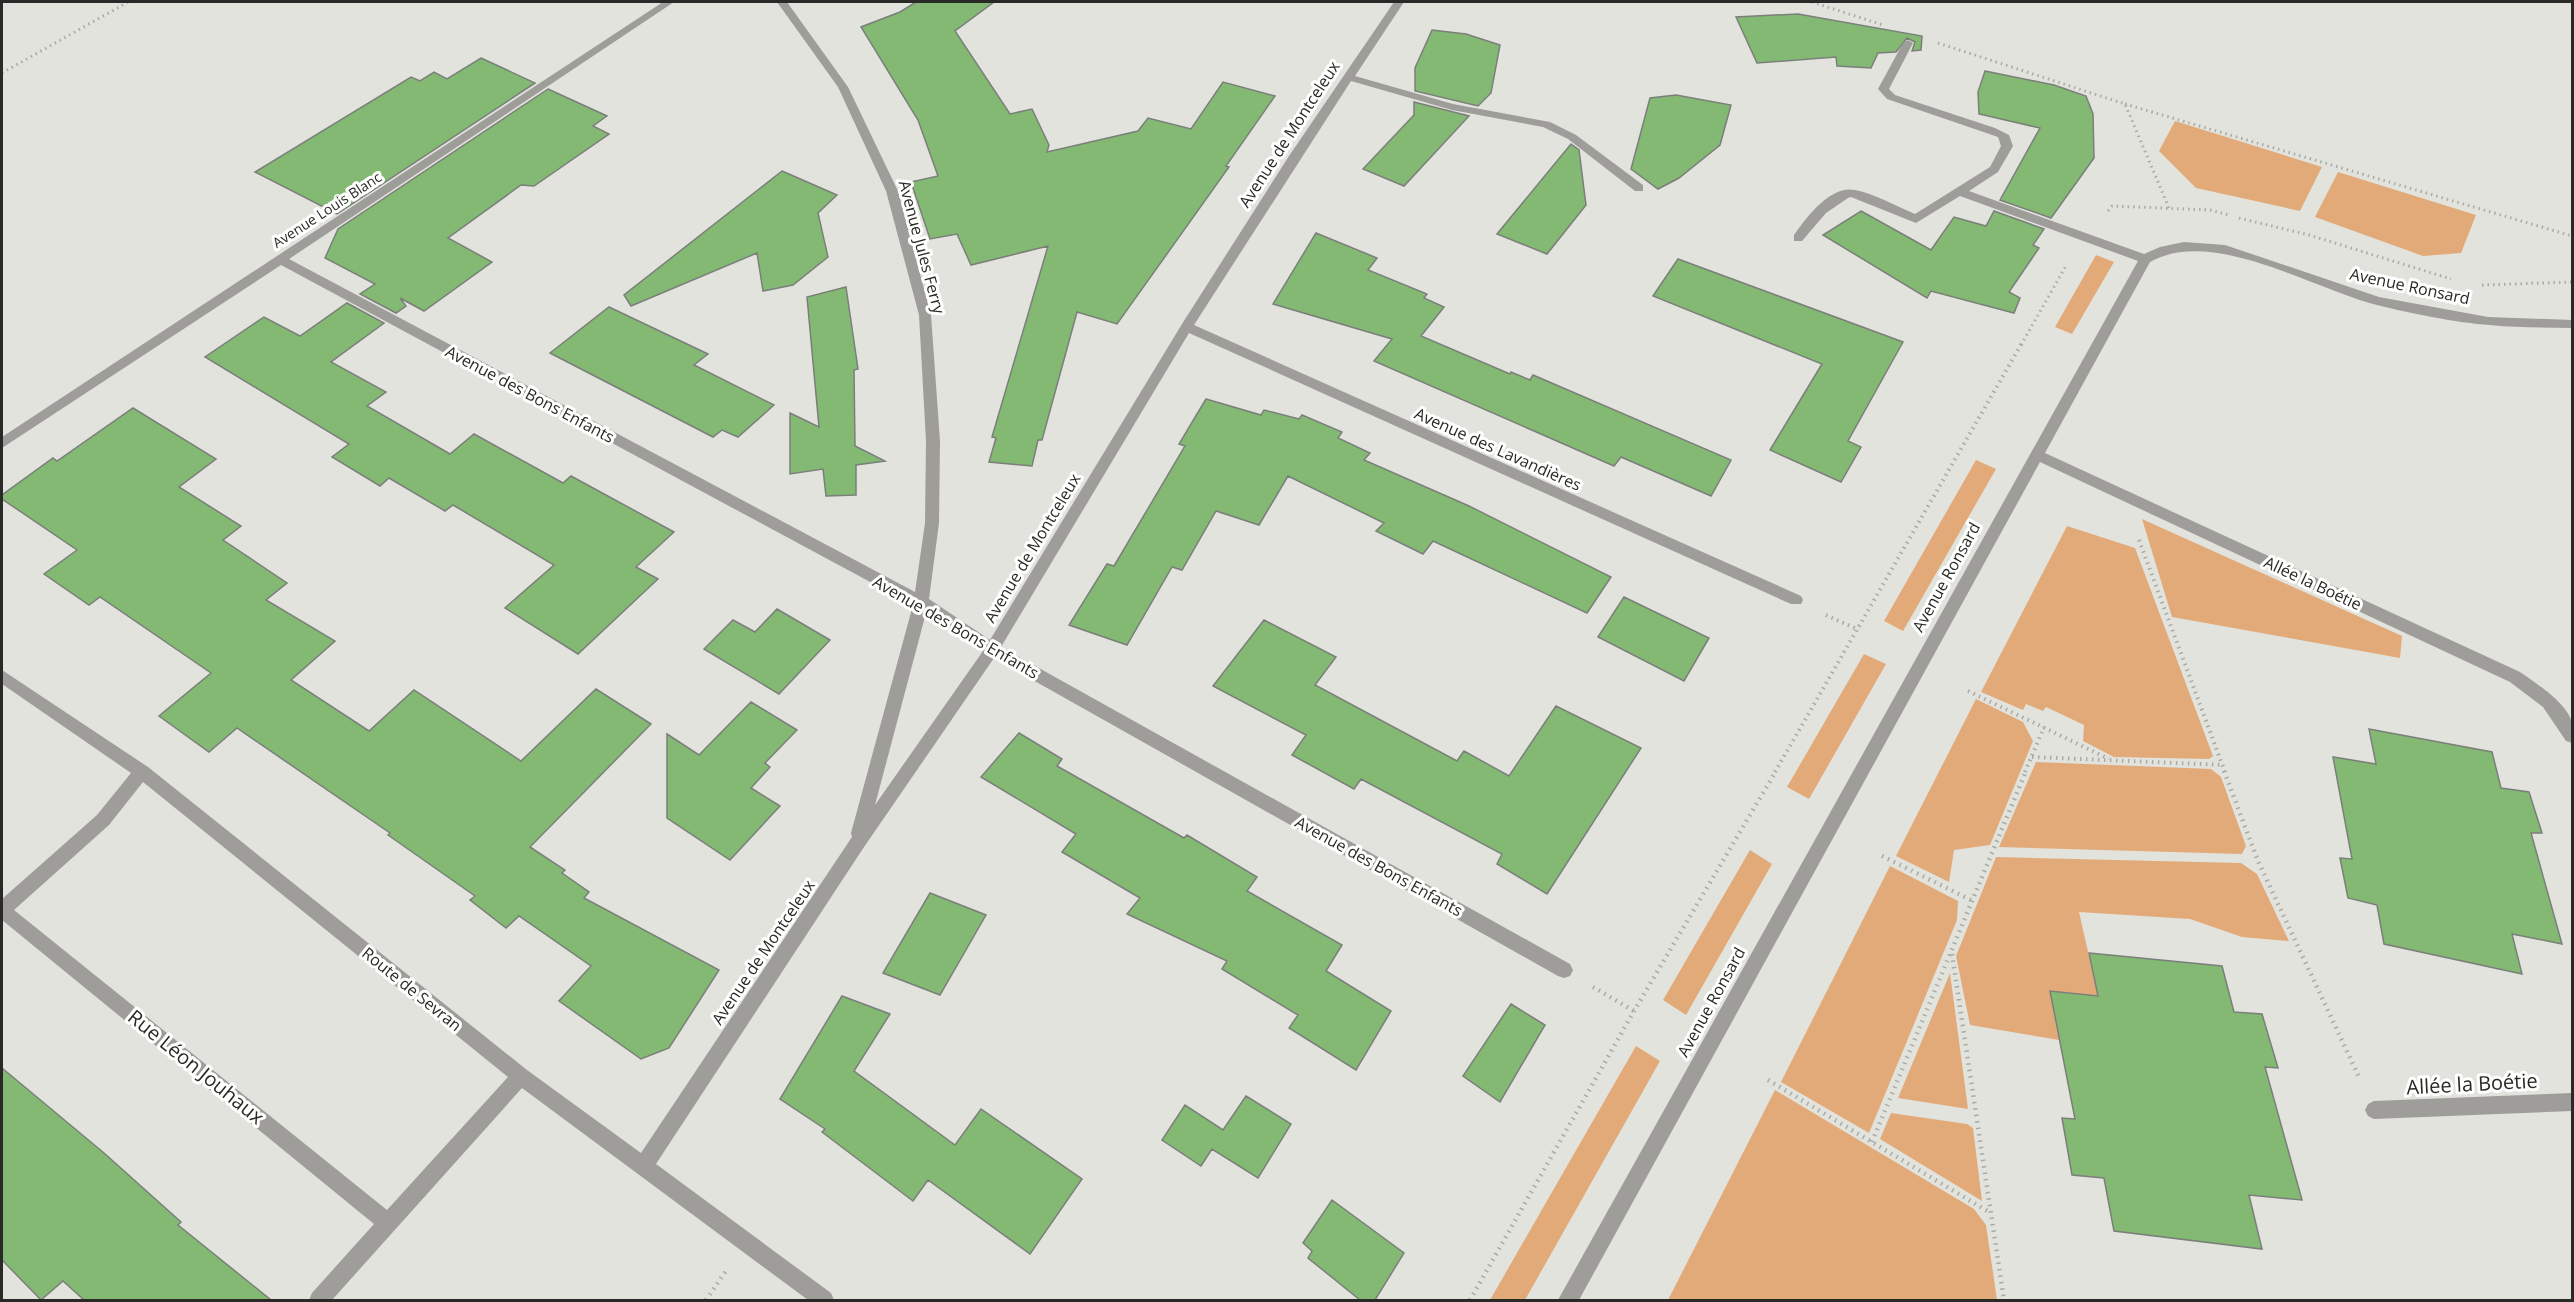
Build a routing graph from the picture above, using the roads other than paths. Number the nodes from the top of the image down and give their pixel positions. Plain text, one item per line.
1 (669, 2) edge
2 (782, 2) edge
3 (1399, 2) edge
4 (1908, 43) dead end
5 (1348, 77) junction
6 (1639, 188) dead end
7 (1961, 192) junction
8 (1798, 237) dead end
9 (280, 259) junction
10 (2145, 259) junction
11 (2572, 324) edge
12 (1186, 327) junction
13 (2, 442) edge
14 (2035, 454) junction
15 (1796, 600) dead end
16 (921, 602) junction
17 (992, 649) junction
18 (2, 676) edge
19 (2572, 736) edge
20 (142, 772) junction
21 (856, 845) junction
22 (2, 910) edge
23 (1564, 970) road end
24 (521, 1077) junction
25 (2572, 1102) edge
26 (2374, 1110) road end
27 (644, 1165) junction
28 (389, 1224) junction
29 (319, 1300) edge
30 (824, 1300) edge
31 (1568, 1300) edge

1 - 9 street, Avenue Louis Blanc
2 - 16 street, Avenue Jules Ferry
3 - 5 street, Avenue de Montceleux
4 - 7 street
5 - 6 street
5 - 12 street, Avenue de Montceleux
7 - 8 street
7 - 10 street
9 - 13 street, Avenue Louis Blanc
9 - 16 street, Avenue des Bons Enfants
10 - 11 street, Avenue Ronsard
10 - 14 street, Avenue Ronsard
12 - 15 street, Avenue des Lavandières
12 - 17 street, Avenue de Montceleux
14 - 19 street, Allée la Boétie
14 - 31 street, Avenue Ronsard
16 - 17 street, Avenue des Bons Enfants
16 - 21 street, Avenue Jules Ferry
17 - 21 street, Avenue de Montceleux
17 - 23 street, Avenue des Bons Enfants
18 - 20 street, Route de Sevran
20 - 22 street, Rue Léon Jouhaux
20 - 24 street, Route de Sevran
21 - 27 street, Avenue de Montceleux
22 - 28 street, Rue Léon Jouhaux
24 - 27 street, Route de Sevran
24 - 28 street
25 - 26 street, Allée la Boétie
27 - 30 street, Route de Sevran
28 - 29 street

